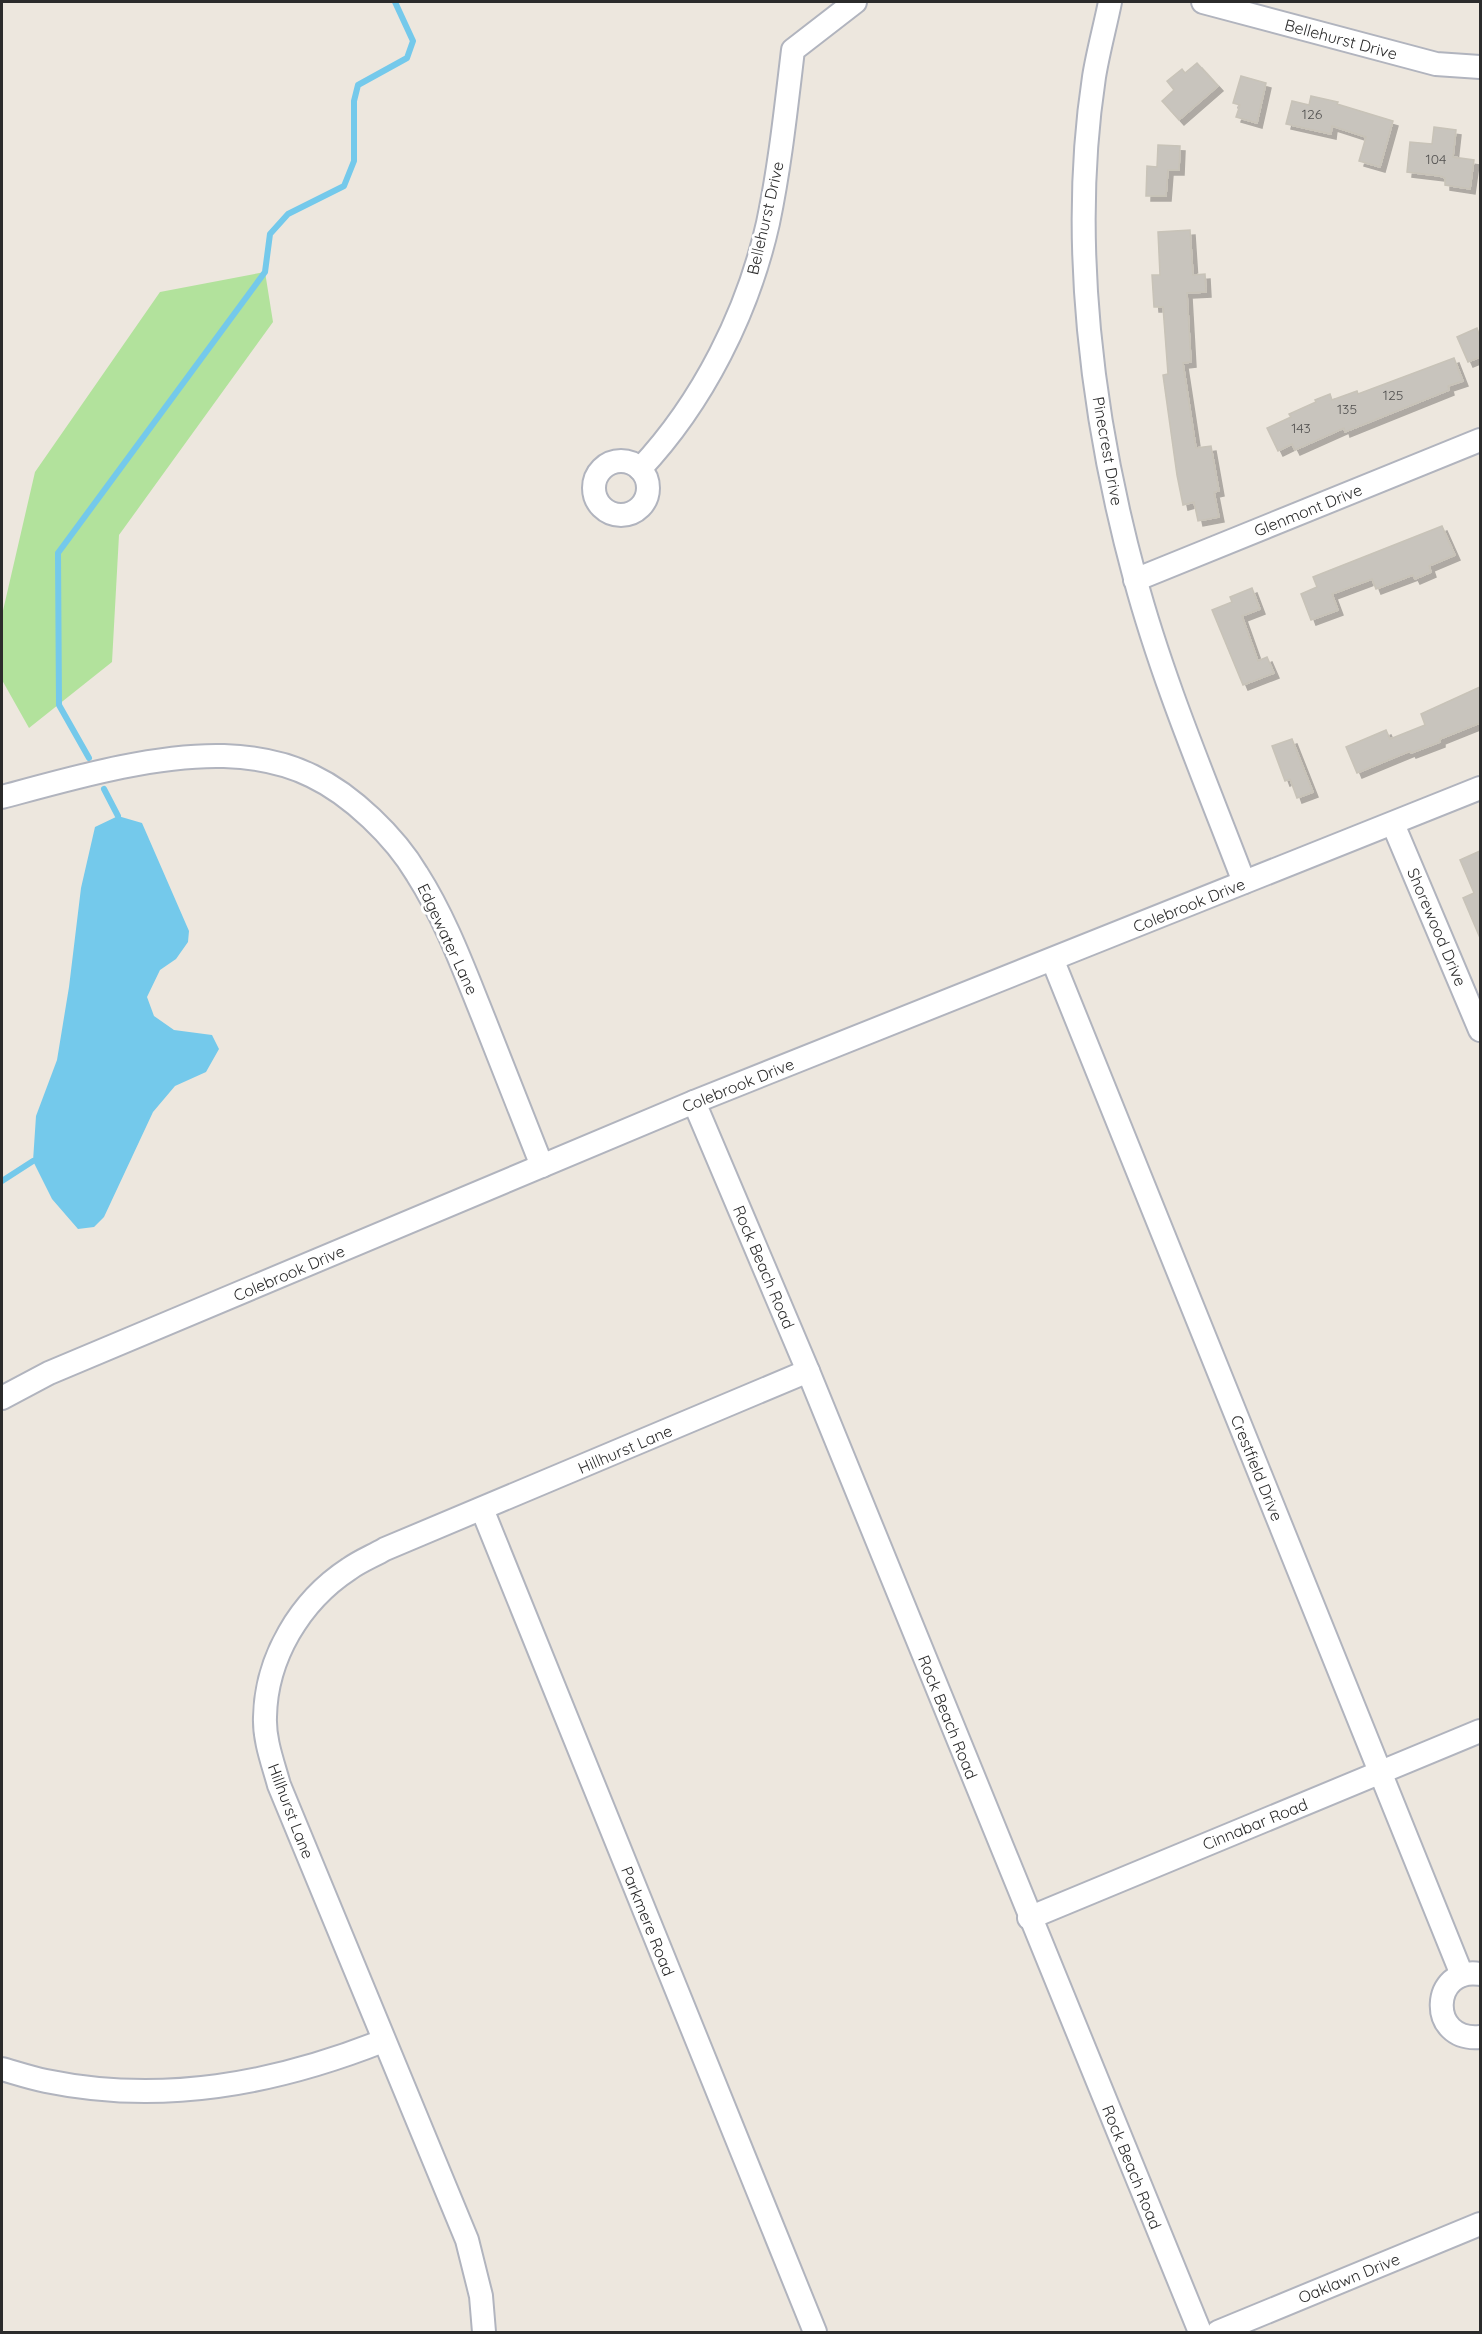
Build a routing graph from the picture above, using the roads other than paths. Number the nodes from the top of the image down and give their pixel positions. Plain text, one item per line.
1 (855, 2) edge
2 (1110, 2) edge
3 (1203, 2) edge
4 (1480, 67) edge
5 (1480, 440) edge
6 (640, 469) dead end
7 (1135, 580) junction
8 (1480, 788) edge
9 (2, 797) edge
10 (1393, 824) junction
11 (1244, 882) junction
12 (1053, 961) junction
13 (1480, 1030) edge
14 (694, 1102) junction
15 (542, 1166) junction
16 (808, 1371) junction
17 (2, 1398) edge
18 (482, 1509) junction
19 (1480, 1731) edge
20 (1379, 1773) junction
21 (1029, 1918) junction
22 (1471, 1975) edge
23 (1480, 2037) edge
24 (383, 2041) junction
25 (2, 2069) edge
26 (1480, 2224) edge
27 (484, 2332) edge
28 (815, 2332) edge
29 (1200, 2332) edge
30 (1218, 2332) edge

1 - 6 street, Bellehurst Drive
2 - 7 street, Pinecrest Drive
3 - 4 street, Bellehurst Drive
5 - 7 street, Glenmont Drive
7 - 11 street, Pinecrest Drive
8 - 10 street, Colebrook Drive
9 - 15 street, Edgewater Lane
10 - 11 street, Colebrook Drive
10 - 13 street, Shorewood Drive
11 - 12 street, Colebrook Drive
12 - 14 street, Colebrook Drive
12 - 20 street, Crestfield Drive
14 - 15 street, Colebrook Drive
14 - 16 street, Rock Beach Road
15 - 17 street, Colebrook Drive
16 - 18 street, Hillhurst Lane
16 - 21 street, Rock Beach Road
18 - 24 street, Hillhurst Lane
18 - 28 street, Parkmere Road
19 - 20 street, Cinnabar Road
20 - 21 street, Cinnabar Road
20 - 22 street, Crestfield Drive
21 - 29 street, Rock Beach Road
22 - 23 street, Crestfield Drive
24 - 25 street
24 - 27 street, Hillhurst Lane
26 - 30 street, Oaklawn Drive

